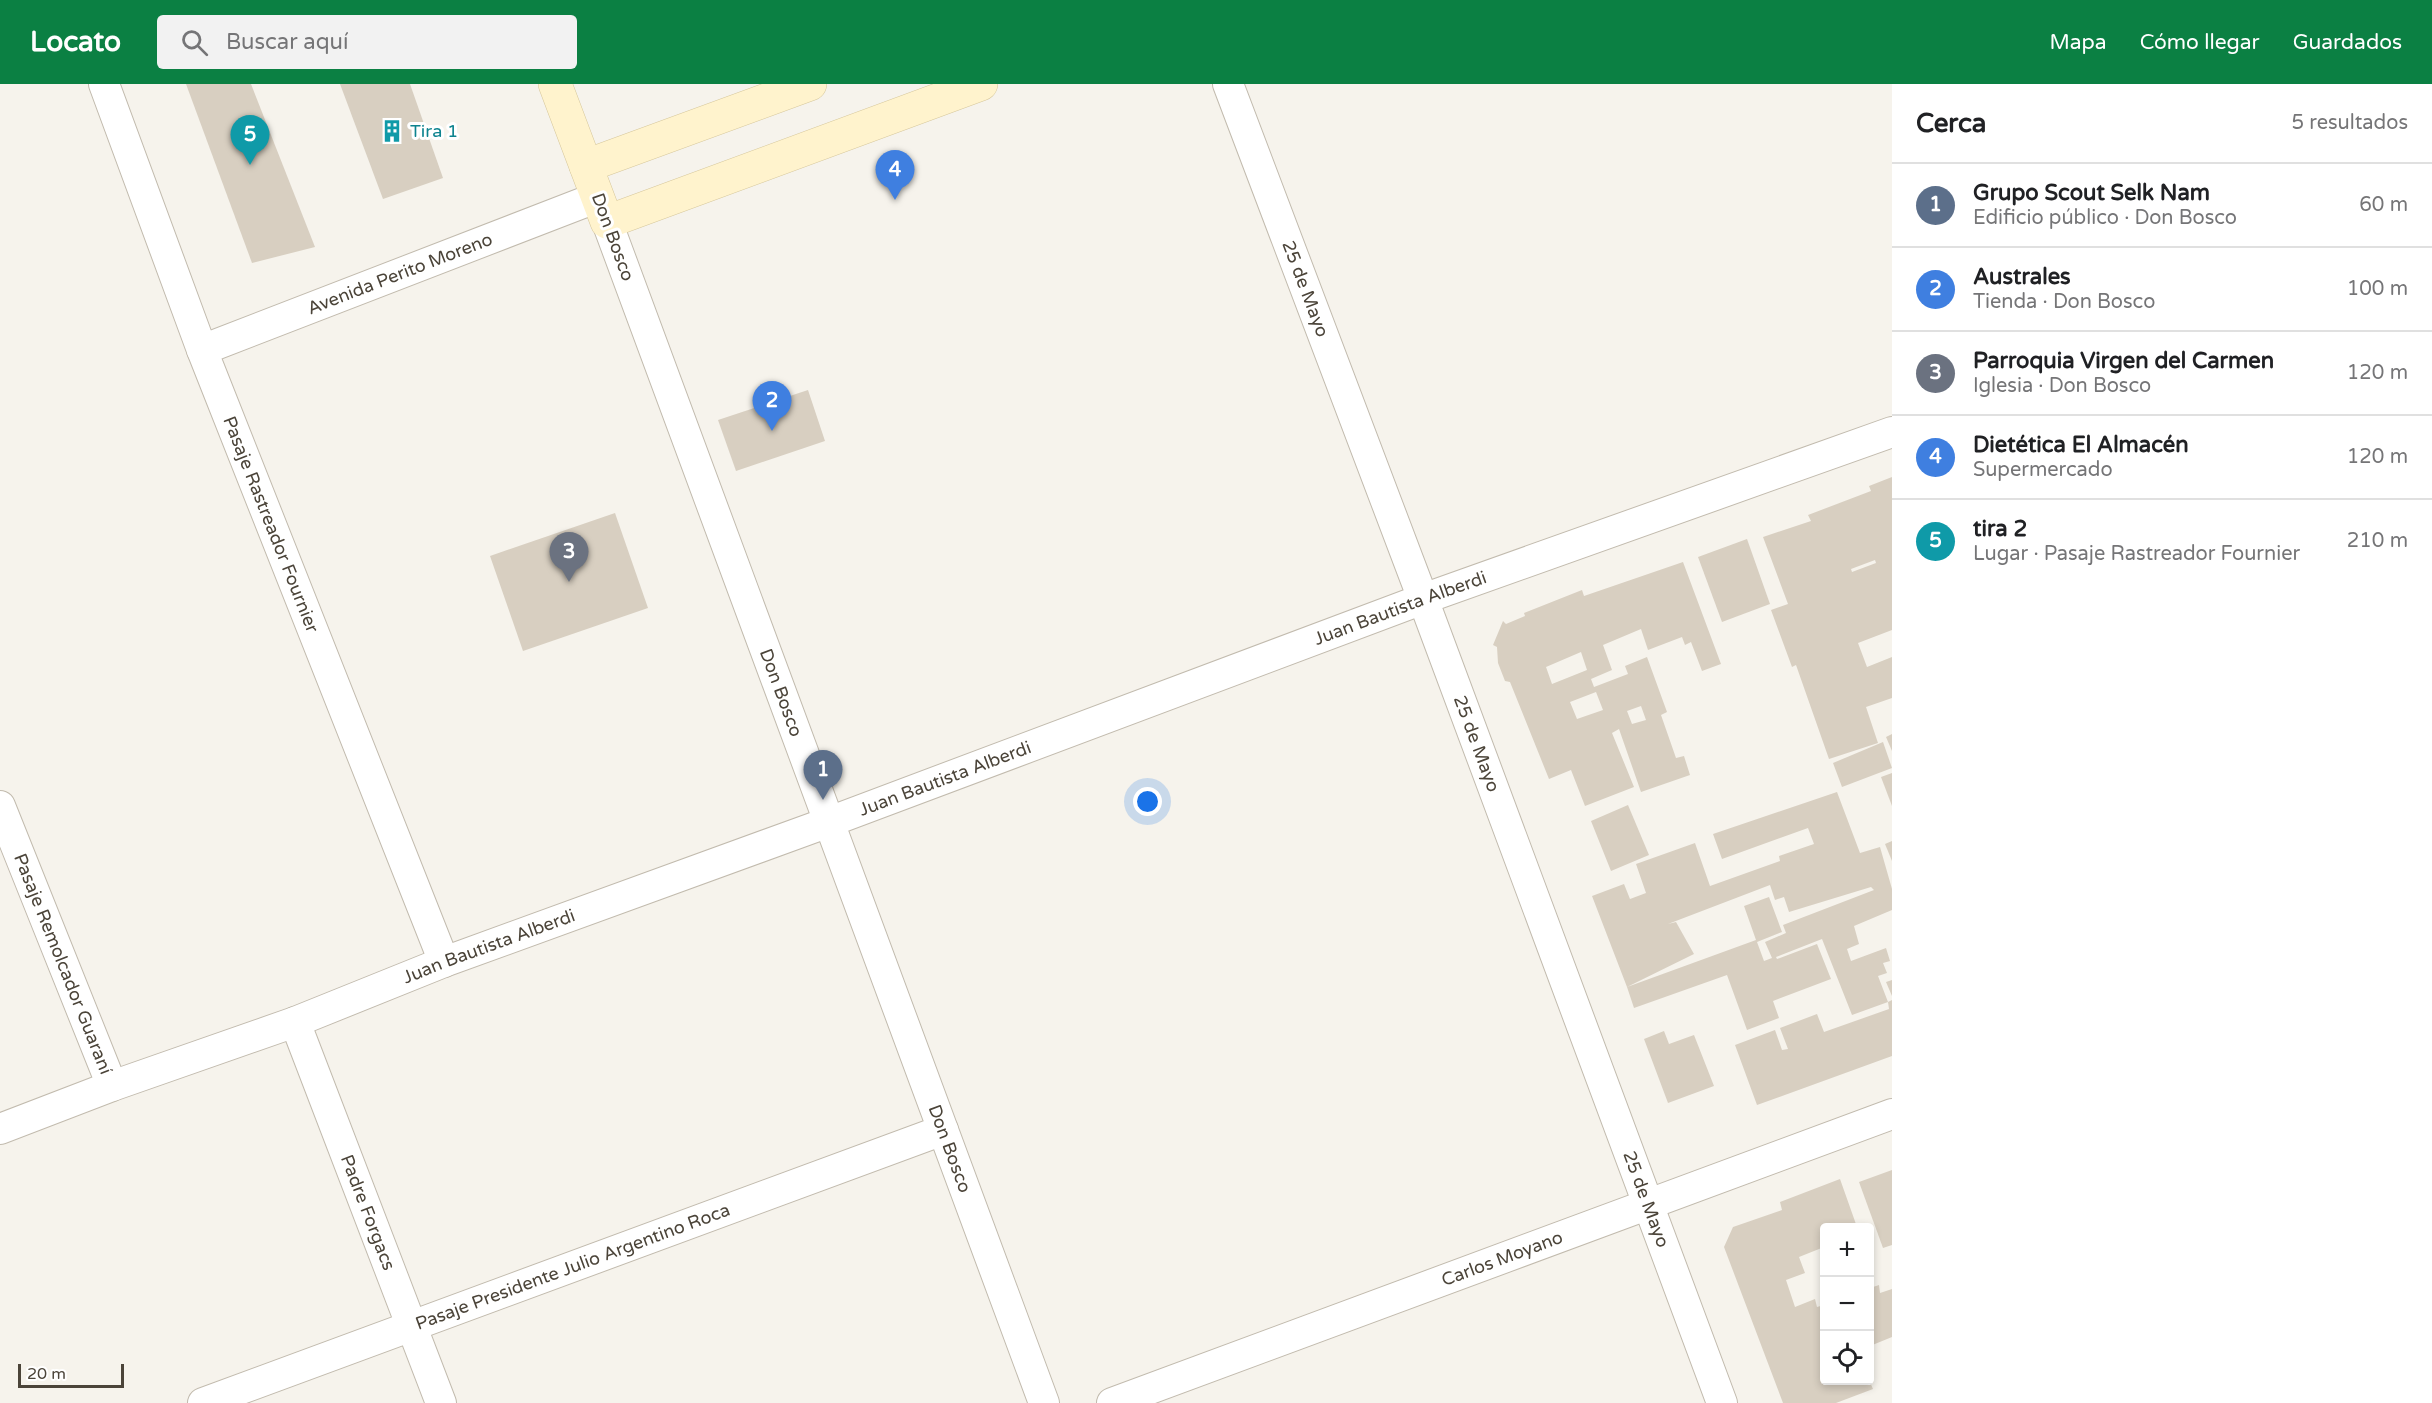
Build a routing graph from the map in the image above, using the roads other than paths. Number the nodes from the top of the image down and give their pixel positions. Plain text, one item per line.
1 (104, 84) edge
2 (555, 84) edge
3 (810, 84) edge
4 (981, 84) edge
5 (1228, 84) edge
6 (586, 166) junction
7 (602, 209) junction
8 (202, 350) junction
9 (1892, 432) edge
10 (1423, 599) junction
11 (0, 806) edge
12 (829, 822) junction
13 (444, 962) junction
14 (295, 1022) junction
15 (112, 1086) junction
16 (1892, 1114) edge
17 (0, 1129) edge
18 (943, 1130) junction
19 (1648, 1204) junction
20 (412, 1325) junction
21 (203, 1403) edge
22 (441, 1403) edge
23 (1044, 1403) edge
24 (1112, 1403) edge
25 (1722, 1403) edge

1 - 8 street, Pasaje Rastreador Fournier
2 - 6 street, Don Bosco
3 - 6 street
4 - 7 street, Avenida Perito Moreno
5 - 10 street, 25 de Mayo
6 - 7 street, Don Bosco
7 - 8 street, Avenida Perito Moreno
7 - 12 street, Don Bosco
8 - 13 street, Pasaje Rastreador Fournier
9 - 10 street, Juan Bautista Alberdi
10 - 12 street, Juan Bautista Alberdi
10 - 19 street, 25 de Mayo
11 - 15 street, Pasaje Remolcador Guaraní
12 - 13 street, Juan Bautista Alberdi
12 - 18 street, Don Bosco
13 - 14 street, Juan Bautista Alberdi
14 - 15 street, Juan Bautista Alberdi
14 - 20 street, Padre Forgacs
15 - 17 street, Juan Bautista Alberdi
16 - 19 street, Carlos Moyano
18 - 20 street, Pasaje Presidente Julio Argentino Roca
18 - 23 street, Don Bosco
19 - 24 street, Carlos Moyano
19 - 25 street, 25 de Mayo
20 - 21 street, Pasaje Presidente Julio Argentino Roca
20 - 22 street, Padre Forgacs

